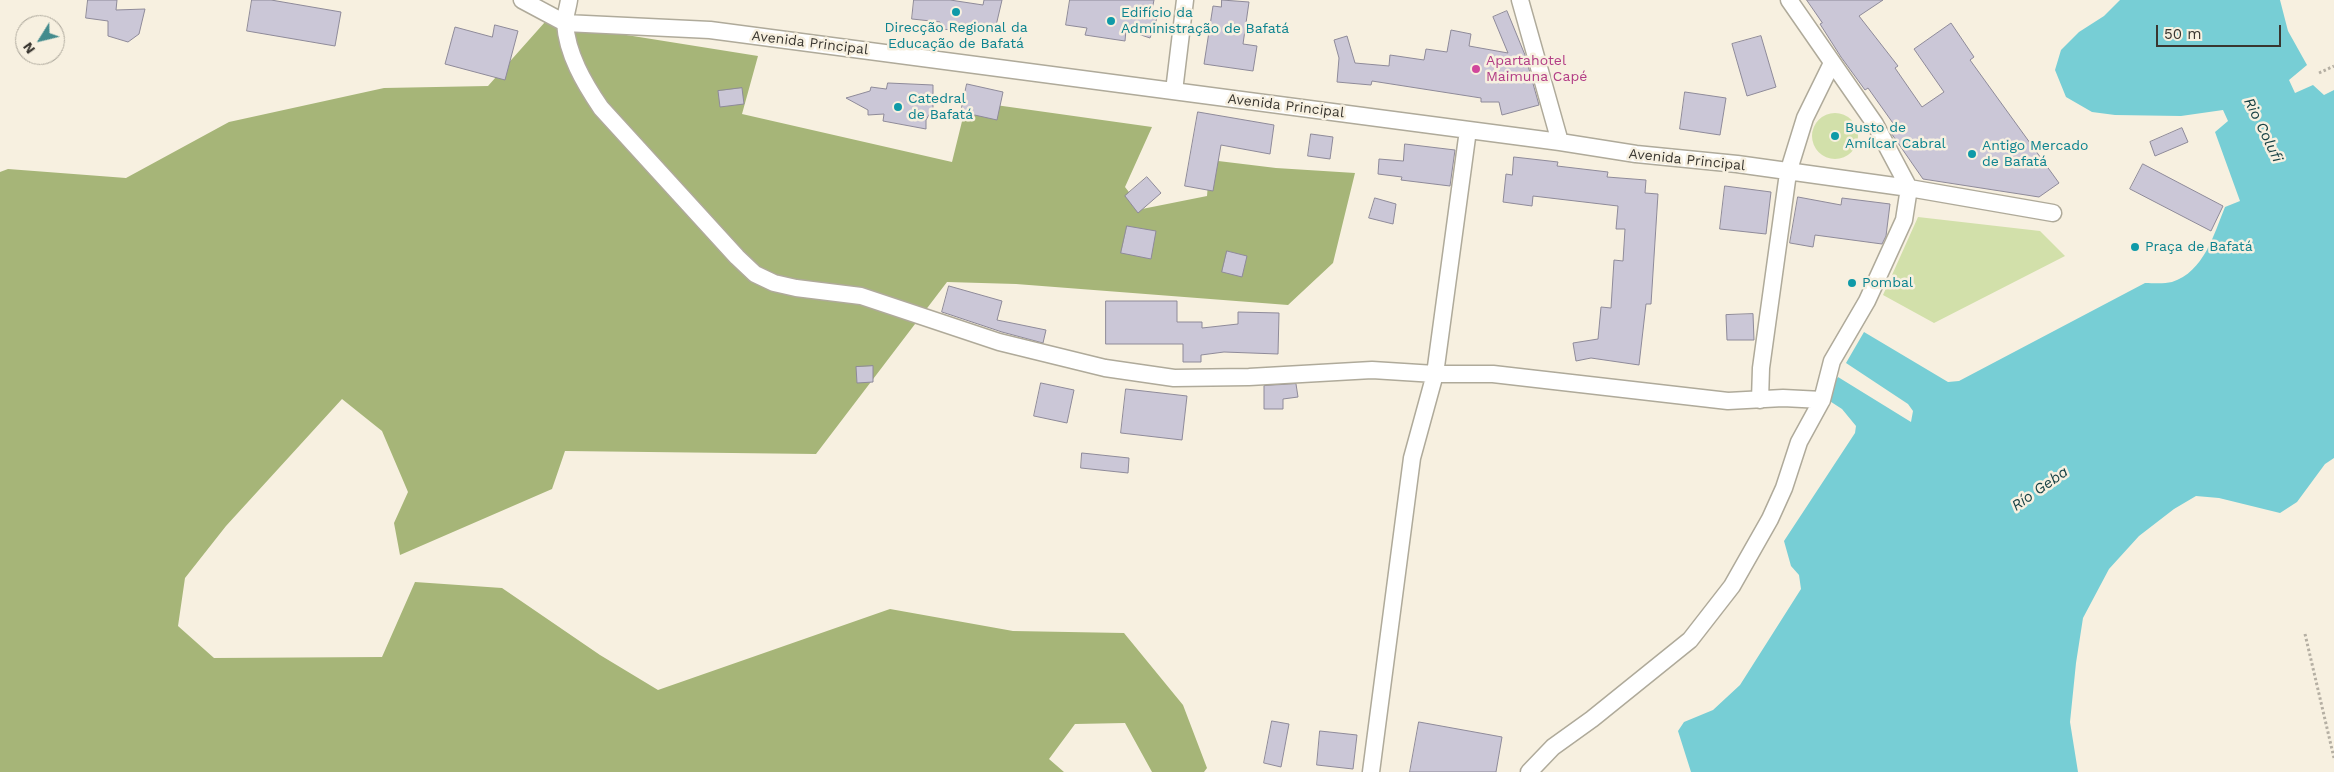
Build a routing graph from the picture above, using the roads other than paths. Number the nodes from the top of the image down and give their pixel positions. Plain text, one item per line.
1 (522, 0) edge
2 (569, 0) edge
3 (1186, 0) edge
4 (1520, 0) edge
5 (1789, 0) edge
6 (565, 23) junction
7 (1832, 62) junction
8 (1174, 91) junction
9 (1468, 130) junction
10 (1560, 142) junction
11 (1788, 173) junction
12 (1909, 188) junction
13 (2053, 213) dead end
14 (1434, 374) junction
15 (1760, 400) junction
16 (1822, 400) junction
17 (1371, 772) edge
18 (1529, 772) edge

1 - 6 street, Avenida Principal
2 - 6 street
3 - 8 street
4 - 10 street
5 - 7 street
6 - 8 street, Avenida Principal
6 - 14 street
7 - 11 street
7 - 12 street
8 - 9 street, Avenida Principal
9 - 10 street, Avenida Principal
9 - 14 street
10 - 11 street, Avenida Principal
11 - 12 street, Avenida Principal
11 - 15 street
12 - 13 street, Avenida Principal
12 - 16 street
14 - 15 street
14 - 17 street
15 - 16 street
16 - 18 street

